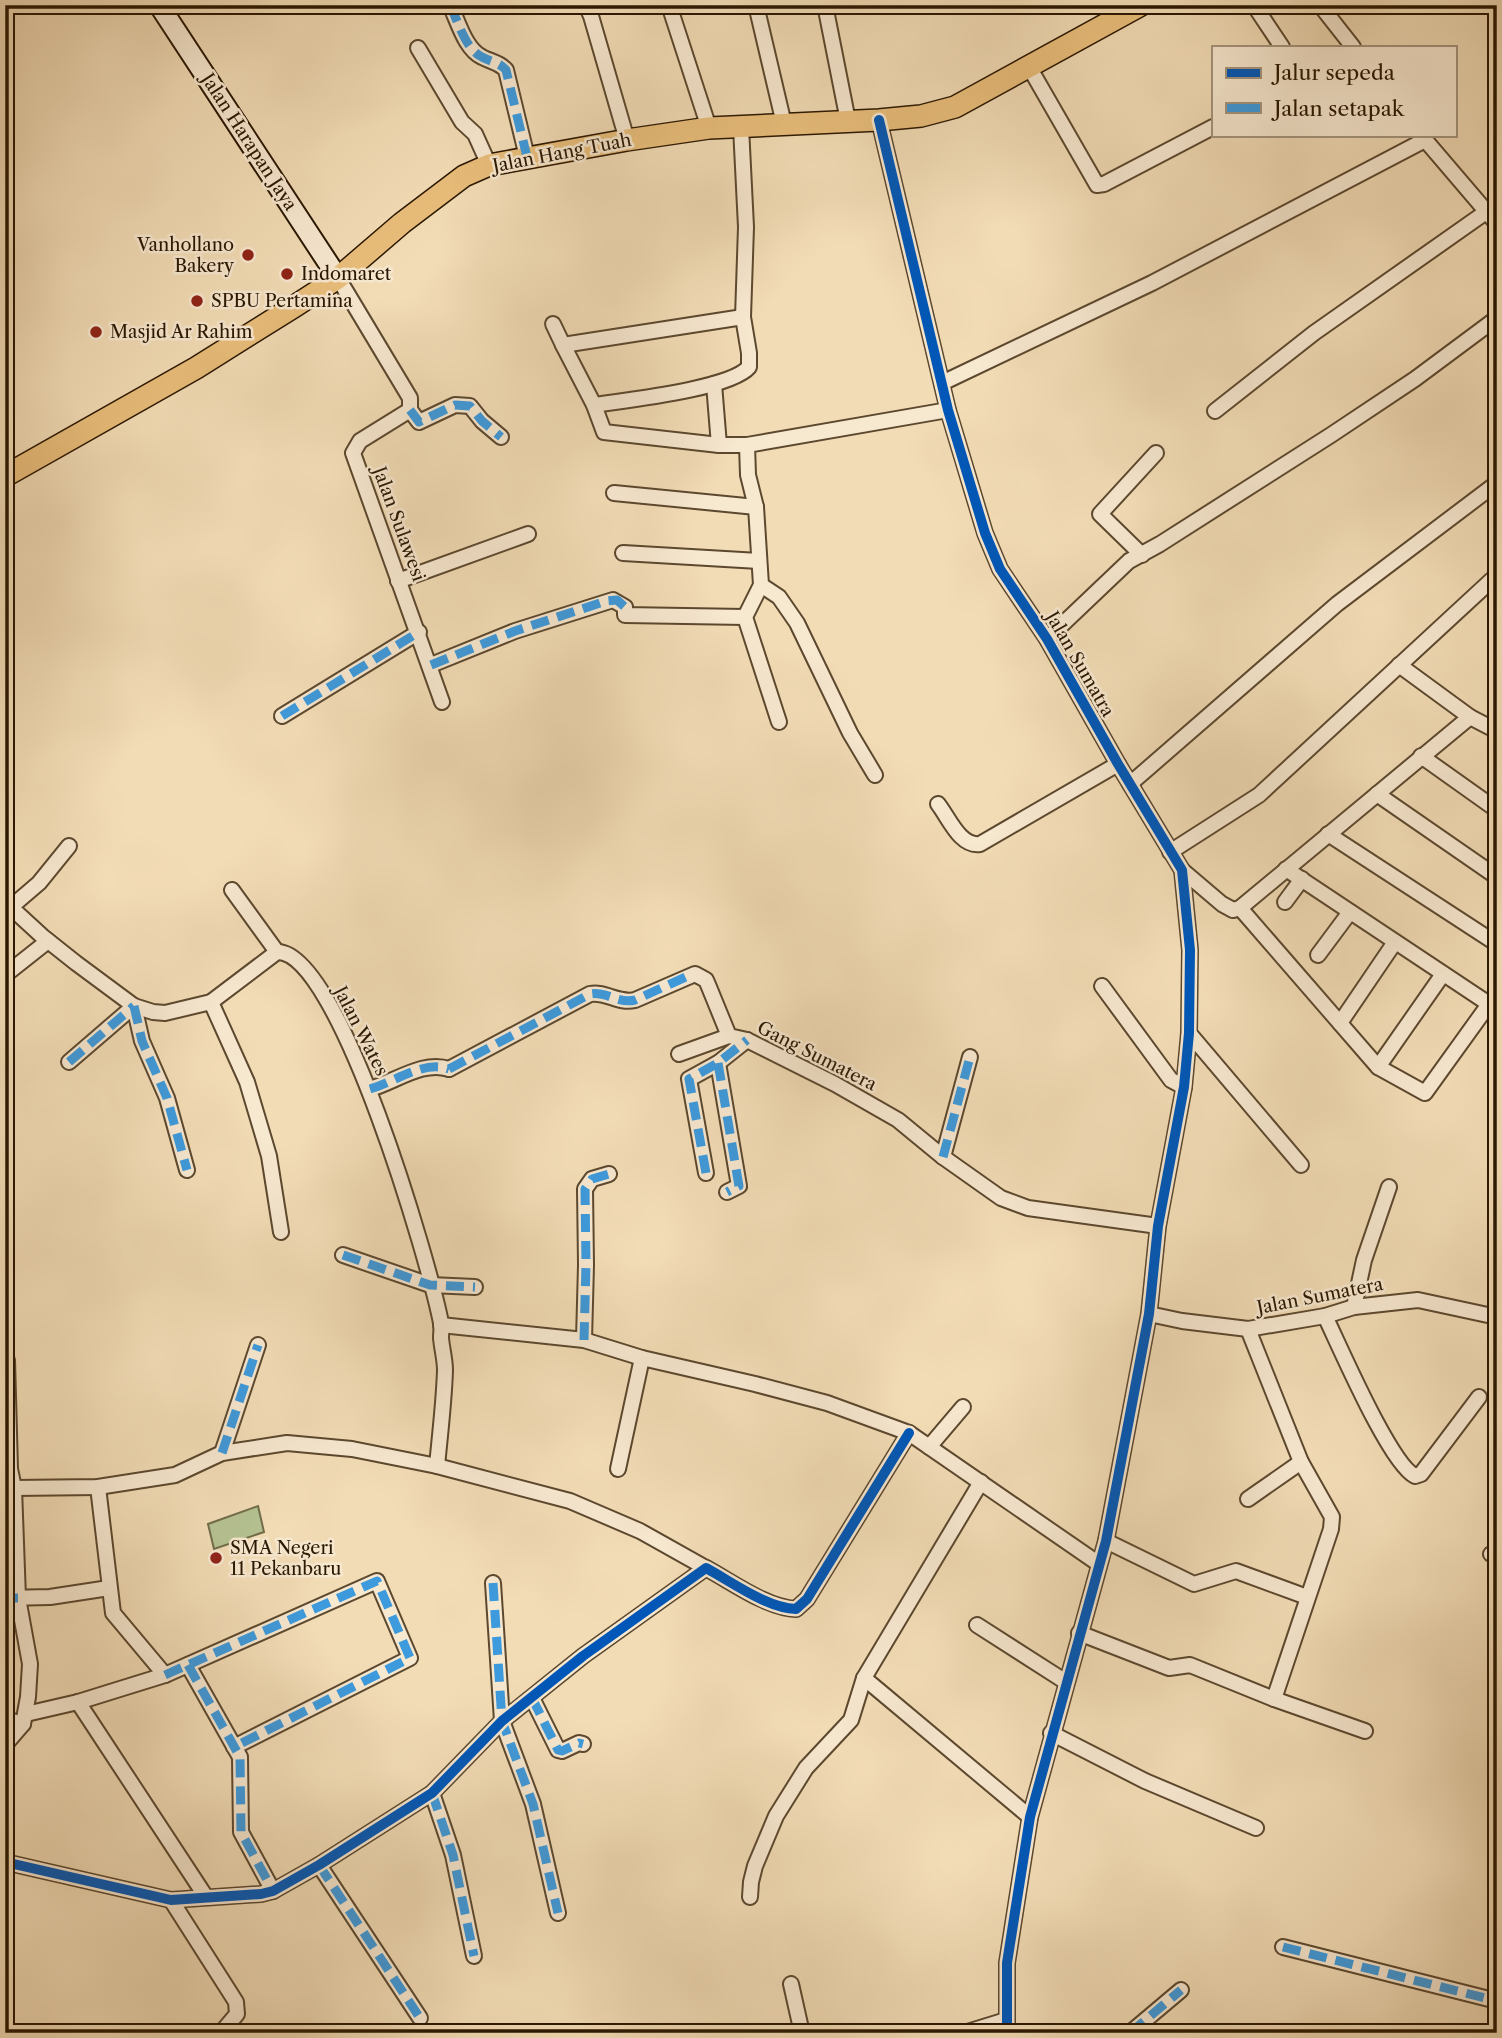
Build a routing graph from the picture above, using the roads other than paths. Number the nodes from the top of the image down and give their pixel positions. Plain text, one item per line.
1 (159, 5) edge
2 (450, 5) edge
3 (586, 5) edge
4 (669, 5) edge
5 (756, 5) edge
6 (825, 5) edge
7 (1140, 5) edge
8 (1254, 5) edge
9 (1320, 5) edge
10 (1281, 46) edge
11 (1352, 46) edge
12 (418, 48) dead end
13 (1028, 65) junction
14 (879, 120) junction
15 (848, 121) junction
16 (784, 124) junction
17 (741, 127) junction
18 (709, 128) junction
19 (1212, 128) edge
20 (1423, 137) edge
21 (627, 140) junction
22 (527, 157) junction
23 (489, 165) junction
24 (1492, 218) edge
25 (338, 278) junction
26 (743, 317) junction
27 (1497, 318) edge
28 (553, 324) dead end
29 (563, 345) junction
30 (942, 383) junction
31 (714, 384) junction
32 (594, 405) junction
33 (410, 410) junction
34 (948, 410) junction
35 (1215, 411) dead end
36 (501, 437) dead end
37 (719, 444) junction
38 (747, 445) junction
39 (1156, 453) dead end
40 (5, 477) edge
41 (1497, 483) edge
42 (614, 493) dead end
43 (756, 507) junction
44 (528, 534) dead end
45 (623, 553) dead end
46 (1142, 555) junction
47 (760, 561) junction
48 (1497, 575) edge
49 (398, 581) junction
50 (761, 585) junction
51 (744, 617) junction
52 (419, 632) junction
53 (1047, 639) junction
54 (431, 665) junction
55 (1399, 665) junction
56 (442, 702) dead end
57 (282, 716) dead end
58 (1470, 717) junction
59 (779, 722) dead end
60 (1497, 731) edge
61 (1421, 756) junction
62 (1118, 764) junction
63 (875, 775) dead end
64 (1129, 784) junction
65 (1377, 794) junction
66 (938, 804) dead end
67 (1497, 810) edge
68 (1328, 834) junction
69 (69, 846) dead end
70 (1170, 852) junction
71 (1286, 869) junction
72 (1181, 870) junction
73 (1497, 877) edge
74 (1302, 879) junction
75 (232, 890) dead end
76 (1285, 902) dead end
77 (8, 904) edge
78 (1240, 908) junction
79 (1350, 912) junction
80 (48, 941) junction
81 (1395, 942) junction
82 (1497, 944) edge
83 (277, 952) junction
84 (1318, 955) dead end
85 (1443, 974) junction
86 (5, 975) edge
87 (1102, 986) dead end
88 (1493, 999) edge
89 (211, 1002) junction
90 (134, 1006) junction
91 (1340, 1023) junction
92 (1189, 1032) junction
93 (729, 1035) junction
94 (747, 1040) junction
95 (679, 1054) dead end
96 (970, 1057) dead end
97 (69, 1062) dead end
98 (718, 1063) junction
99 (1378, 1067) junction
100 (1184, 1087) junction
101 (370, 1089) junction
102 (1497, 1107) edge
103 (1497, 1115) edge
104 (943, 1157) junction
105 (1301, 1165) dead end
106 (187, 1170) dead end
107 (706, 1173) dead end
108 (609, 1174) dead end
109 (1389, 1187) dead end
110 (727, 1192) dead end
111 (1158, 1226) junction
112 (281, 1232) dead end
113 (344, 1255) dead end
114 (430, 1285) junction
115 (474, 1287) dead end
116 (1354, 1307) junction
117 (1149, 1314) junction
118 (1325, 1316) junction
119 (1497, 1317) edge
120 (442, 1325) junction
121 (1248, 1329) junction
122 (584, 1340) junction
123 (258, 1345) dead end
124 (642, 1357) junction
125 (7, 1360) dead end
126 (1479, 1397) dead end
127 (963, 1407) dead end
128 (909, 1433) junction
129 (929, 1447) junction
130 (222, 1453) junction
131 (1301, 1462) junction
132 (437, 1466) junction
133 (8, 1469) edge
134 (618, 1469) dead end
135 (981, 1482) junction
136 (14, 1488) junction
137 (98, 1488) junction
138 (1248, 1499) dead end
139 (1106, 1541) junction
140 (1099, 1564) junction
141 (706, 1568) junction
142 (493, 1583) dead end
143 (109, 1588) junction
144 (1307, 1597) junction
145 (12, 1598) edge
146 (977, 1625) dead end
147 (1079, 1633) junction
148 (188, 1665) junction
149 (165, 1675) junction
150 (864, 1678) junction
151 (1066, 1682) junction
152 (532, 1698) junction
153 (1274, 1699) junction
154 (78, 1702) junction
155 (5, 1719) edge
156 (24, 1719) junction
157 (502, 1721) junction
158 (1365, 1731) dead end
159 (1051, 1733) junction
160 (583, 1744) dead end
161 (5, 1745) edge
162 (234, 1747) junction
163 (432, 1794) junction
164 (1030, 1817) junction
165 (1256, 1828) dead end
166 (5, 1862) edge
167 (319, 1865) junction
168 (273, 1891) junction
169 (206, 1897) junction
170 (750, 1897) dead end
171 (171, 1900) junction
172 (558, 1913) dead end
173 (1283, 1947) dead end
174 (474, 1956) dead end
175 (791, 1984) dead end
176 (1181, 1990) dead end
177 (1497, 2001) edge
178 (420, 2018) dead end
179 (1007, 2026) edge
180 (221, 2033) edge
181 (802, 2033) edge
182 (964, 2033) edge
183 (1130, 2033) edge

1 - 25 street, Jalan Harapan Jaya
2 - 22 street
3 - 21 street
4 - 18 street
5 - 16 street
6 - 15 street
7 - 13 main road, Jalan Hang Tuah
8 - 10 street
9 - 11 street
12 - 23 street
13 - 14 main road, Jalan Hang Tuah
13 - 19 street
14 - 15 main road, Jalan Hang Tuah
14 - 30 street, Jalan Sumatra
15 - 16 main road, Jalan Hang Tuah
16 - 17 main road, Jalan Hang Tuah
17 - 18 main road, Jalan Hang Tuah
17 - 26 street
18 - 21 main road, Jalan Hang Tuah
20 - 24 street
20 - 30 street
21 - 22 main road, Jalan Hang Tuah
22 - 23 main road, Jalan Hang Tuah
23 - 25 main road, Jalan Hang Tuah
24 - 35 street
25 - 33 street
25 - 40 main road, Jalan Hang Tuah
26 - 29 street
26 - 31 street
27 - 46 street
28 - 29 street
29 - 32 street
30 - 34 street, Jalan Sumatra
31 - 32 street
31 - 37 street
32 - 37 street
33 - 36 street
33 - 49 street, Jalan Sulawesi
34 - 38 street
34 - 53 street, Jalan Sumatra
37 - 38 street
38 - 43 street
39 - 46 street
41 - 64 street
42 - 43 street
43 - 47 street
44 - 49 street
45 - 47 street
46 - 53 street
47 - 50 street
48 - 55 street
49 - 52 street, Jalan Sulawesi
50 - 51 street
50 - 63 street
51 - 54 street
51 - 59 street
52 - 54 street, Jalan Sulawesi
52 - 57 street
53 - 62 street, Jalan Sumatra
54 - 56 street, Jalan Sulawesi
55 - 58 street
55 - 70 street
58 - 60 street
58 - 61 street
61 - 65 street
61 - 67 street
62 - 64 street, Jalan Sumatra
62 - 66 street
64 - 70 street, Jalan Sumatra
65 - 68 street
65 - 73 street
68 - 71 street
68 - 82 street
69 - 77 street
70 - 72 street, Jalan Sumatra
71 - 74 street
71 - 78 street
72 - 78 street
72 - 92 street, Jalan Sumatra
74 - 76 street
74 - 79 street
75 - 83 street
77 - 80 street
78 - 91 street
79 - 81 street
79 - 84 street
80 - 86 street
80 - 90 street
81 - 85 street
81 - 91 street
83 - 89 street
83 - 101 street, Jalan Wates
85 - 88 street
85 - 99 street
87 - 100 street
88 - 99 street
89 - 90 street
89 - 112 street
90 - 97 street
90 - 106 street
91 - 99 street
92 - 100 street, Jalan Sumatra
92 - 105 street
93 - 94 street, Gang Sumatera
93 - 95 street
93 - 101 street, Gang Sumatera
94 - 98 street
94 - 104 street, Gang Sumatera
96 - 104 street
98 - 107 street
98 - 110 street
100 - 111 street, Jalan Sumatra
101 - 114 street, Jalan Wates
102 - 103 street
104 - 111 street, Gang Sumatera
108 - 122 street
109 - 116 street
111 - 117 street, Jalan Sumatra
113 - 114 street
114 - 115 street
114 - 120 street, Jalan Wates
116 - 118 street, Jalan Sumatera
116 - 119 street, Jalan Sumatera
117 - 121 street, Jalan Sumatera
117 - 139 street, Jalan Sumatra
118 - 121 street, Jalan Sumatera
118 - 126 street
120 - 122 street
120 - 132 street, Jalan Wates
121 - 131 street
122 - 124 street
123 - 130 street
124 - 128 street
124 - 134 street
125 - 133 street
127 - 129 street
128 - 129 street
128 - 141 street
129 - 135 street
130 - 132 street
130 - 137 street
131 - 138 street
131 - 144 street
132 - 141 street
133 - 136 street
135 - 140 street
135 - 150 street
136 - 137 street
136 - 145 street
137 - 143 street
139 - 140 street, Jalan Sumatra
139 - 144 street
140 - 147 street, Jalan Sumatra
141 - 152 street
142 - 157 street
143 - 145 street
143 - 149 street
144 - 153 street
145 - 156 street
146 - 151 street
147 - 151 street, Jalan Sumatra
147 - 153 street
148 - 149 street
148 - 162 street
148 - 162 street
149 - 154 street
150 - 164 street
150 - 170 street
151 - 159 street, Jalan Sumatra
152 - 157 street
152 - 160 street
153 - 158 street
154 - 156 street
154 - 169 street
155 - 156 street
156 - 161 street
157 - 163 street
157 - 172 street
159 - 164 street, Jalan Sumatra
159 - 165 street
162 - 168 street
163 - 167 street
163 - 174 street
164 - 179 street, Jalan Sumatra
166 - 171 street
167 - 168 street
167 - 178 street
168 - 169 street
169 - 171 street
171 - 180 street
173 - 177 street
175 - 181 street
176 - 183 street
179 - 182 street

